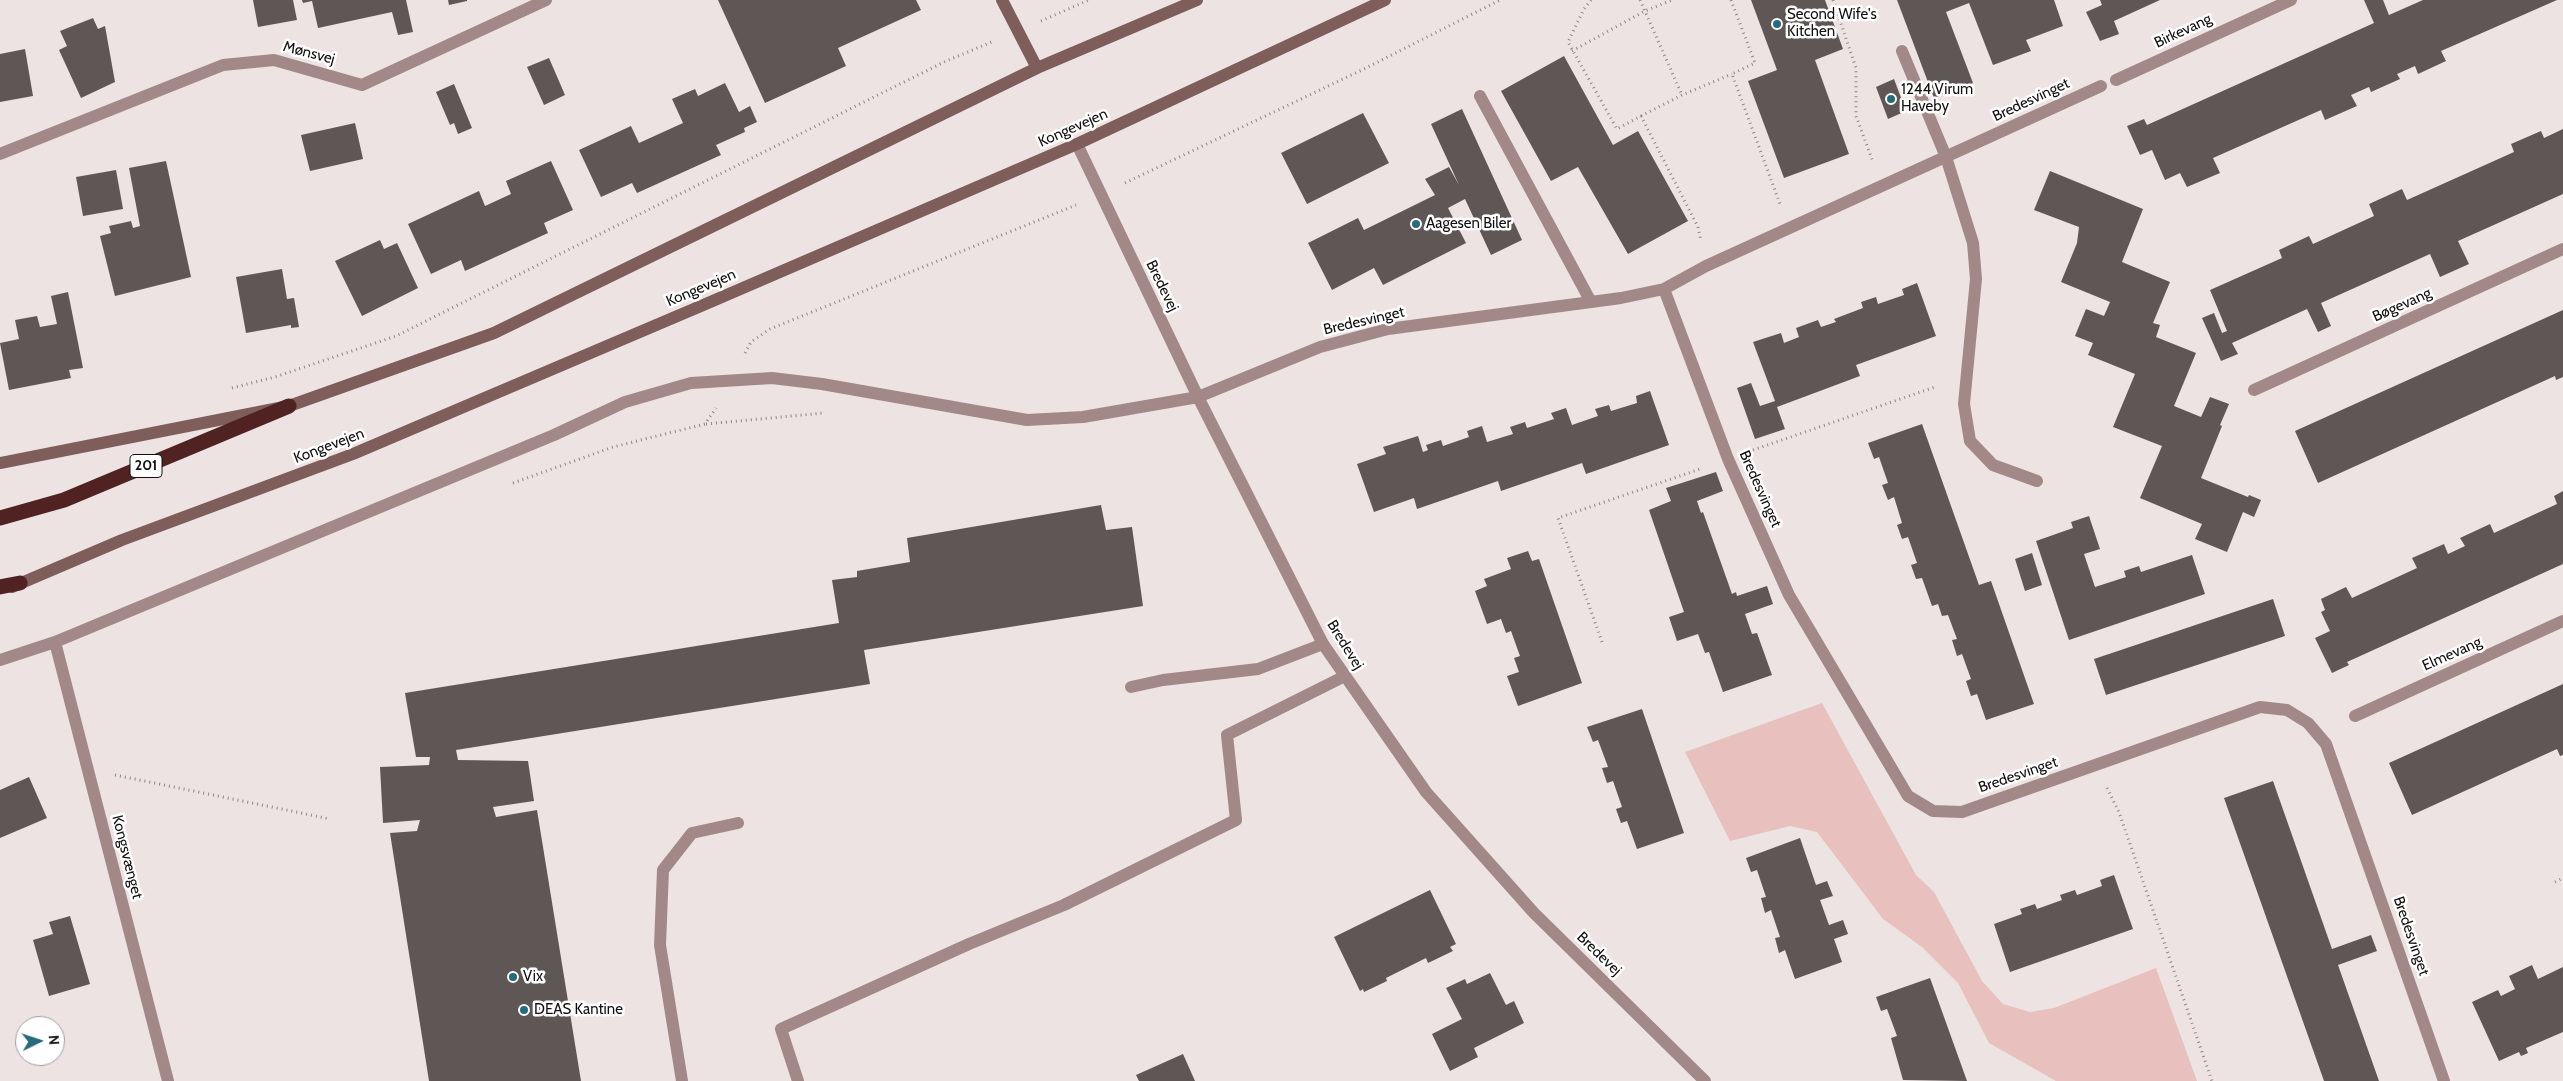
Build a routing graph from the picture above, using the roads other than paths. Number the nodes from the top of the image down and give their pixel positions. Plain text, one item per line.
1 (546, 0) edge
2 (1002, 0) edge
3 (1197, 0) edge
4 (1386, 0) edge
5 (2291, 0) edge
6 (1902, 51) dead end
7 (1037, 68) junction
8 (2116, 80) dead end
9 (2101, 86) dead end
10 (1480, 96) dead end
11 (1078, 144) junction
12 (0, 154) edge
13 (1946, 157) junction
14 (2563, 249) edge
15 (1664, 288) junction
16 (1591, 302) junction
17 (2254, 390) dead end
18 (1198, 397) junction
19 (289, 406) junction
20 (0, 463) edge
21 (2037, 480) dead end
22 (0, 518) edge
23 (20, 583) junction
24 (0, 587) edge
25 (0, 591) edge
26 (2563, 621) edge
27 (55, 642) junction
28 (1323, 644) junction
29 (0, 660) edge
30 (1345, 676) junction
31 (1131, 687) dead end
32 (2355, 716) dead end
33 (738, 823) dead end
34 (168, 1081) edge
35 (682, 1081) edge
36 (798, 1081) edge
37 (1705, 1081) edge
38 (2444, 1081) edge

1 - 12 street, Mønsvej
2 - 7 main road
3 - 7 main road, 201
4 - 11 main road, Kongevejen
5 - 8 street, Birkevang
6 - 13 street
7 - 19 main road, 201
9 - 13 street, Bredesvinget
10 - 16 street
11 - 18 street, Bredevej
11 - 23 main road, Kongevejen
13 - 15 street, Bredesvinget
13 - 21 street
14 - 17 street, Bøgevang
15 - 16 street, Bredesvinget
15 - 38 street, Bredesvinget
16 - 18 street, Bredesvinget
18 - 27 street
18 - 28 street, Bredevej
19 - 20 main road, 201
19 - 22 highway, 201
23 - 24 highway
23 - 25 main road, Kongevejen
26 - 32 street, Elmevang
27 - 29 street
27 - 34 street, Kongsvænget
28 - 30 street, Bredevej
28 - 31 street
30 - 36 street
30 - 37 street, Bredevej
33 - 35 street

